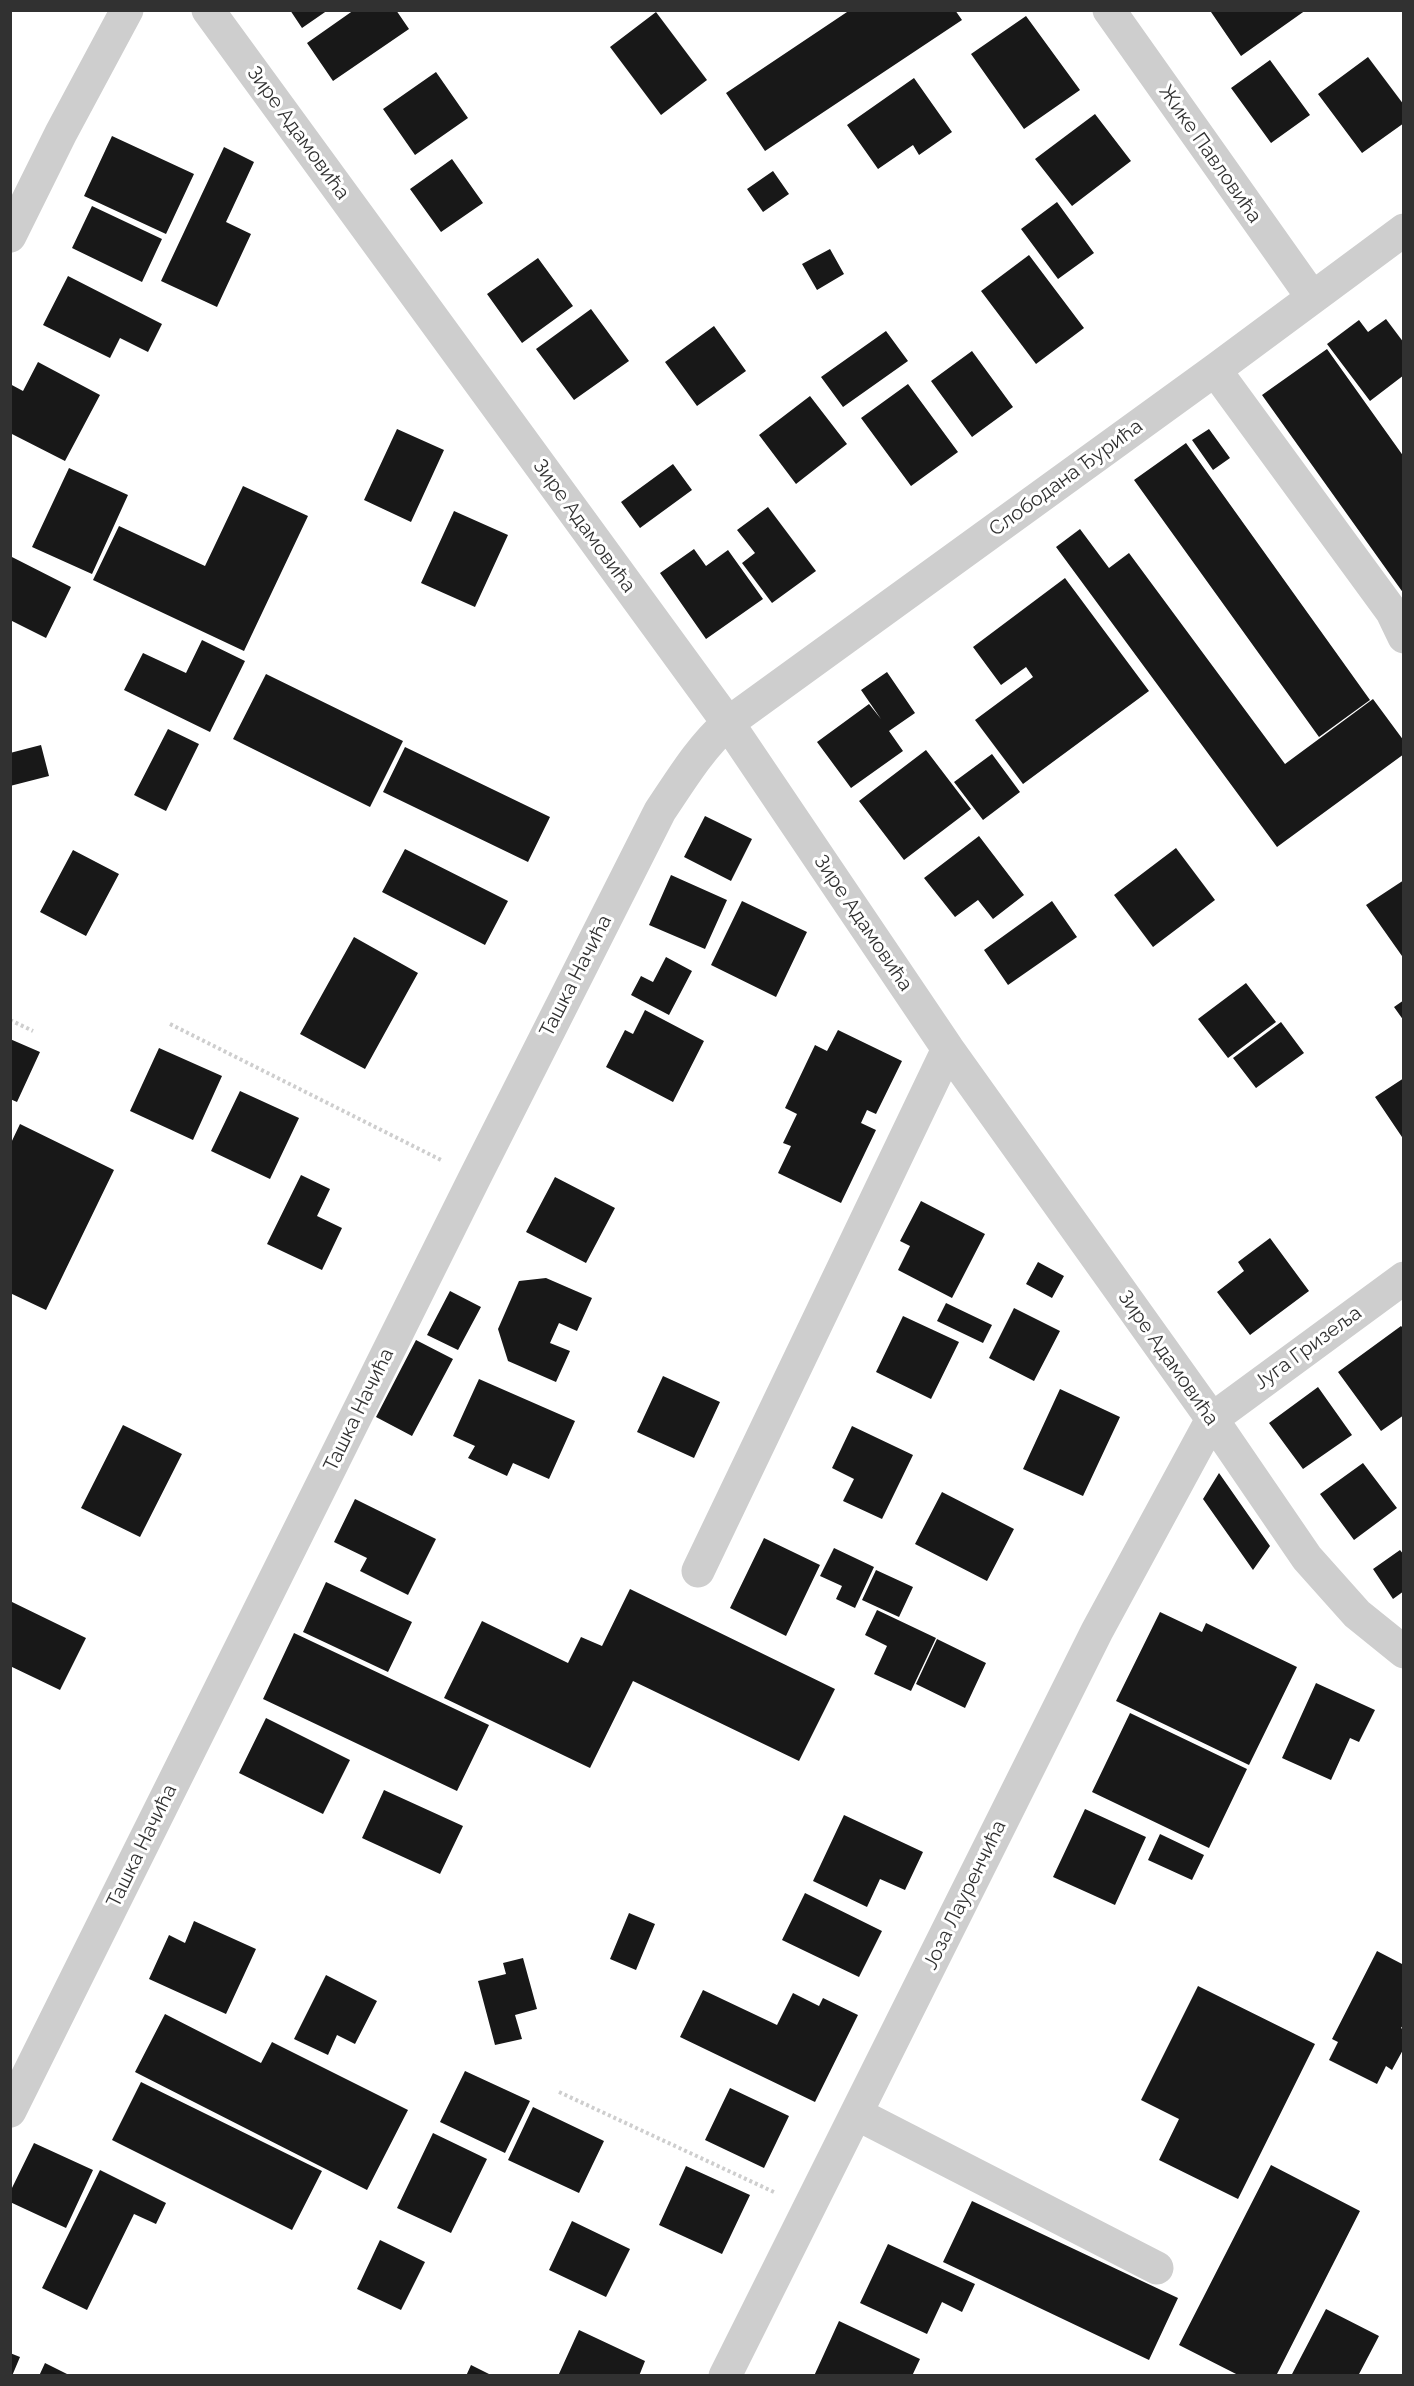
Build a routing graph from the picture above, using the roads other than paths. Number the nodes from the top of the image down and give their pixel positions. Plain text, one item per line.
1 (127, 10) edge
2 (208, 10) edge
3 (1109, 10) edge
4 (1404, 230) edge
5 (10, 236) edge
6 (1312, 297) junction
7 (1215, 370) junction
8 (1404, 637) edge
9 (728, 723) junction
10 (948, 1048) junction
11 (1404, 1278) edge
12 (1212, 1419) junction
13 (698, 1571) dead end
14 (1404, 1652) edge
15 (10, 2111) edge
16 (857, 2114) junction
17 (1157, 2268) dead end
18 (725, 2376) edge

1 - 5 street
2 - 9 street, Зире Адамовића
3 - 6 street, Жике Павловића
4 - 6 street, Слободана Ђурића
6 - 7 street, Слободана Ђурића
7 - 8 street
7 - 9 street, Слободана Ђурића
9 - 10 street, Зире Адамовића
9 - 15 street, Ташка Начића
10 - 12 street, Зире Адамовића
10 - 13 street
11 - 12 street, Југа Гризеља
12 - 14 street, Зире Адамовића
12 - 16 street, Јоза Лауренчића
16 - 17 street
16 - 18 street, Јоза Лауренчића

